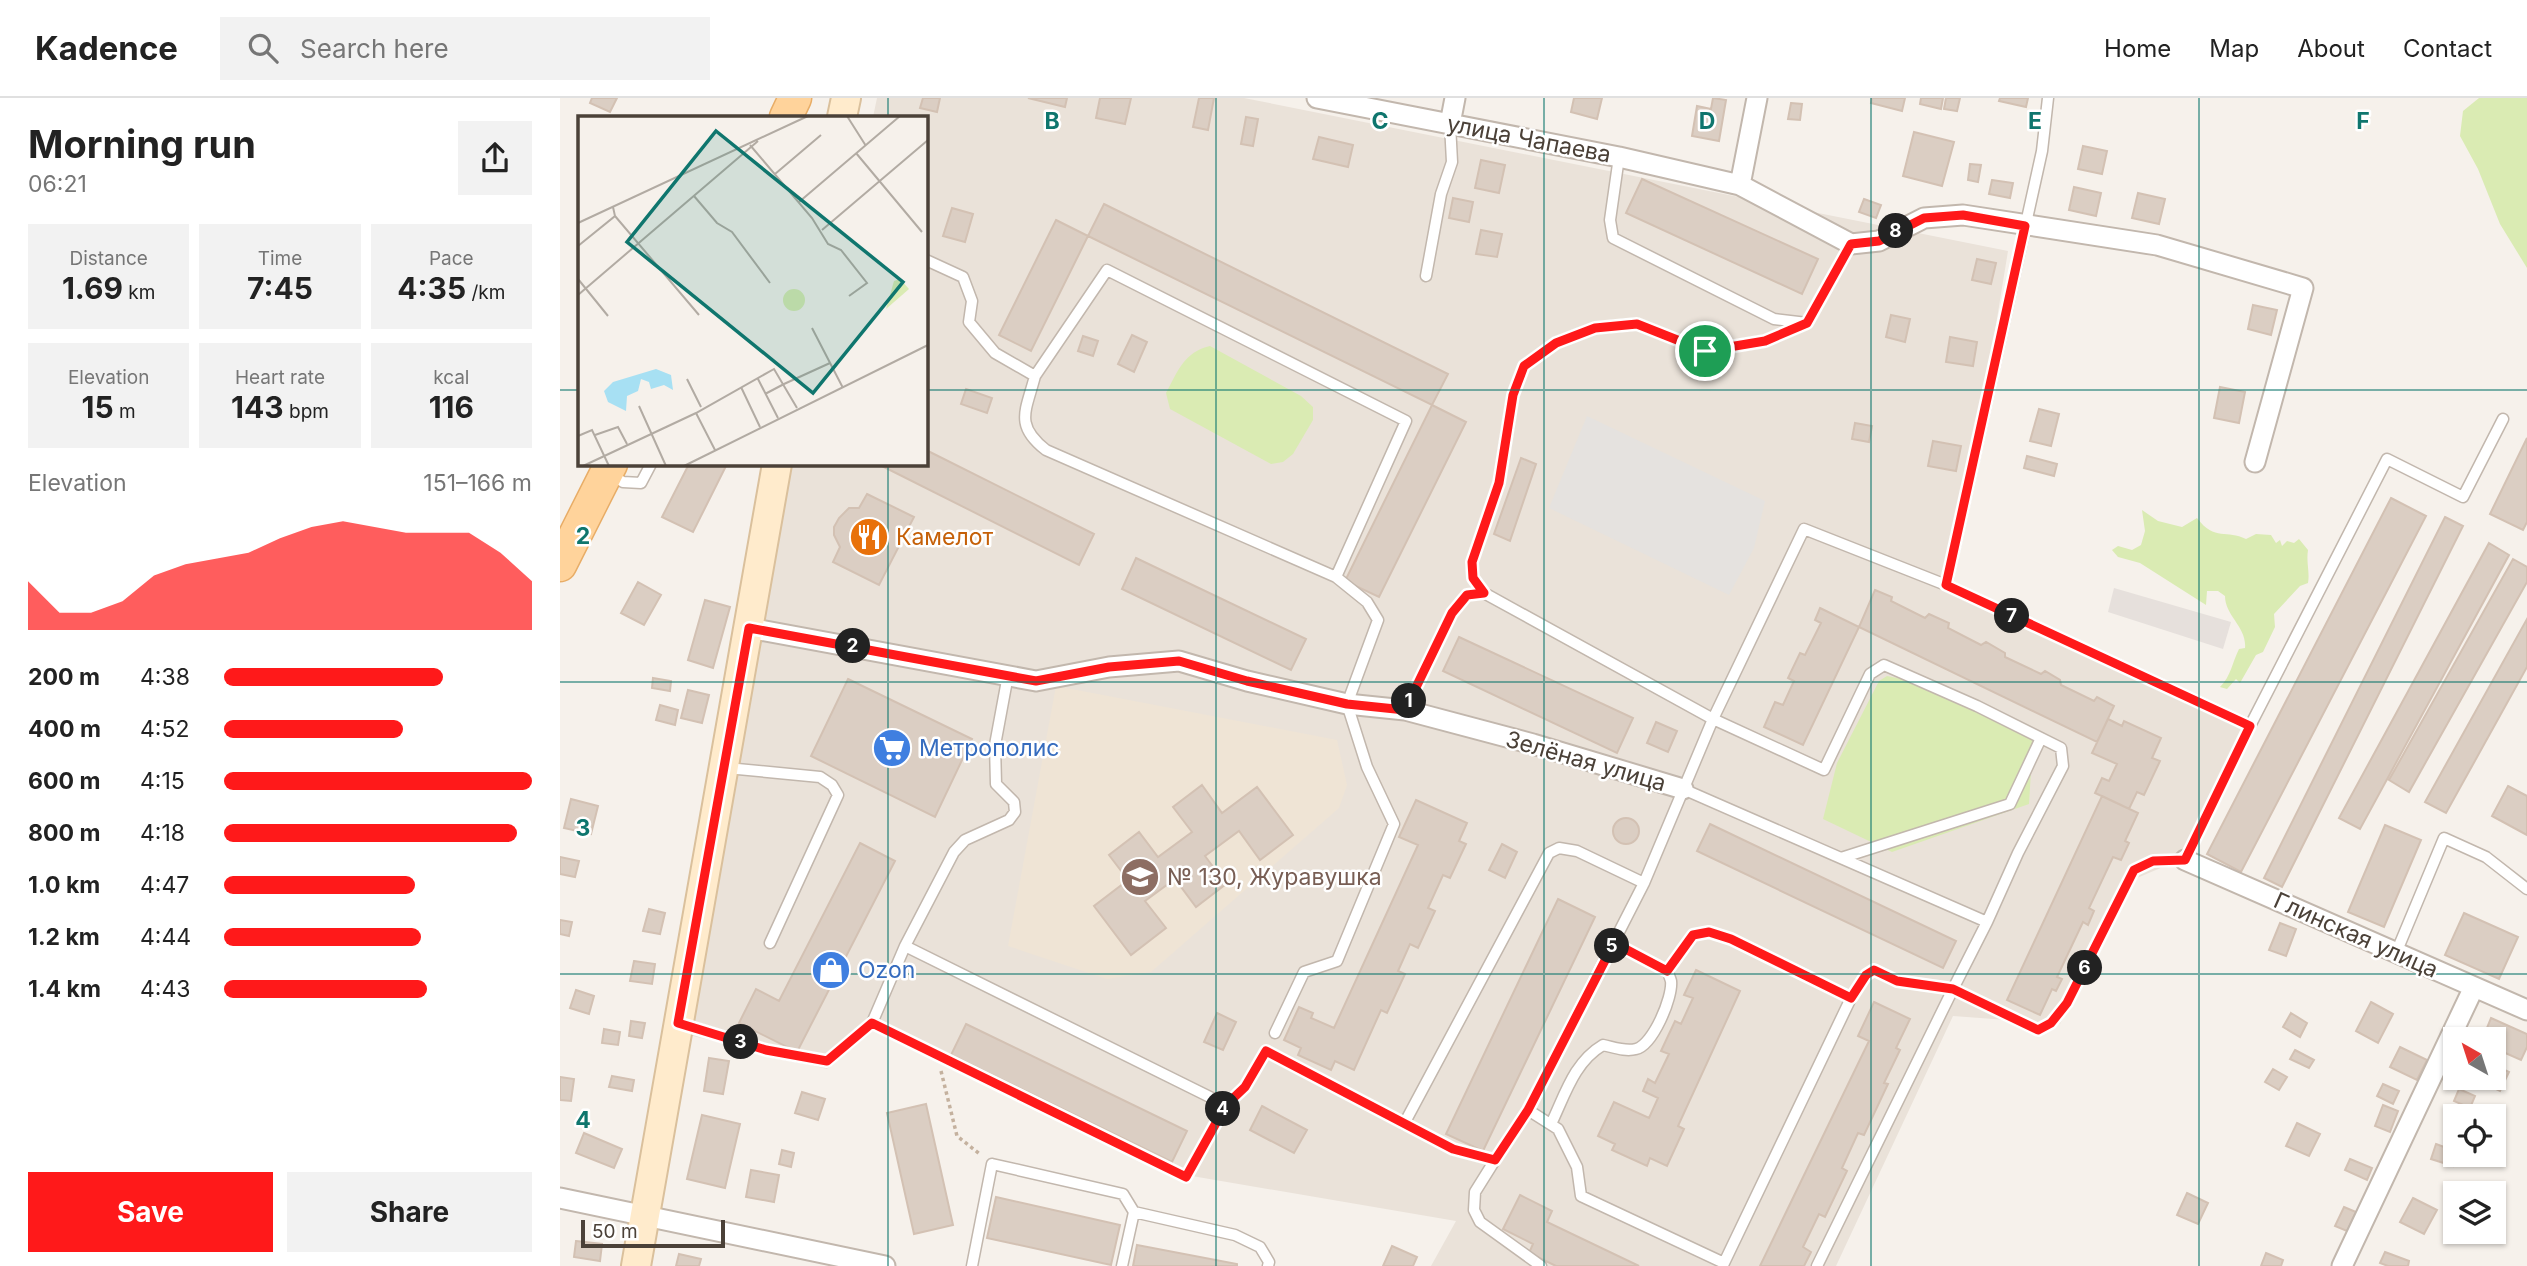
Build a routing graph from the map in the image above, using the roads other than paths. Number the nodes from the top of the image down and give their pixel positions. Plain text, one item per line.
1 (795, 98) edge
2 (846, 98) edge
3 (1317, 98) edge
4 (1455, 98) edge
5 (1756, 98) edge
6 (2048, 98) edge
7 (786, 116) edge
8 (842, 116) edge
9 (1450, 124) junction
10 (1619, 157) junction
11 (1740, 185) junction
12 (2025, 226) junction
13 (1851, 244) junction
14 (928, 261) edge
15 (1426, 276) dead end
16 (1807, 323) junction
17 (1035, 376) junction
18 (2503, 419) dead end
19 (2255, 462) dead end
20 (610, 466) edge
21 (650, 466) edge
22 (777, 466) edge
23 (560, 565) edge
24 (1336, 577) junction
25 (1946, 585) junction
26 (1484, 593) junction
27 (749, 628) junction
28 (1008, 675) junction
29 (1347, 704) junction
30 (1405, 710) junction
31 (1713, 719) junction
32 (2250, 726) junction
33 (2041, 738) junction
34 (723, 767) junction
35 (1683, 789) junction
36 (1841, 858) junction
37 (2185, 860) junction
38 (1644, 883) junction
39 (2527, 889) edge
40 (1987, 922) junction
41 (771, 943) dead end
42 (1614, 943) junction
43 (905, 946) junction
44 (2395, 954) junction
45 (2474, 988) junction
46 (1953, 989) junction
47 (1851, 998) road end
48 (2527, 1010) edge
49 (678, 1023) junction
50 (872, 1023) junction
51 (1266, 1051) junction
52 (1226, 1105) junction
53 (1528, 1110) junction
54 (1404, 1124) junction
55 (1551, 1124) junction
56 (1495, 1160) junction
57 (560, 1198) edge
58 (1134, 1213) junction
59 (645, 1215) junction
60 (636, 1266) edge
61 (885, 1266) edge
62 (972, 1266) edge
63 (1122, 1266) edge
64 (1268, 1266) edge
65 (1541, 1266) edge
66 (1817, 1266) edge
67 (2342, 1266) edge

1 - 7 main road
2 - 8 street
3 - 9 street, улица Чапаева
4 - 9 street
5 - 11 street
6 - 12 lane
9 - 10 street, улица Чапаева
9 - 15 lane
10 - 11 street, улица Чапаева
10 - 16 lane
11 - 13 street, улица Чапаева
12 - 13 street
12 - 19 street
12 - 25 lane
13 - 16 lane
14 - 17 lane
16 - 26 lane
17 - 24 lane
17 - 24 lane
18 - 32 lane
20 - 21 lane
20 - 23 main road
22 - 27 street
24 - 29 lane
25 - 31 lane, Зелёная улица
25 - 32 lane, Зелёная улица
26 - 30 lane
26 - 31 lane
27 - 28 street, Зелёная улица
27 - 34 street
28 - 29 street, Зелёная улица
28 - 43 lane
29 - 30 street, Зелёная улица
29 - 51 lane
30 - 35 street, Зелёная улица
31 - 33 lane
31 - 35 lane, Зелёная улица
32 - 37 lane
33 - 36 lane
33 - 40 lane
34 - 41 lane
34 - 49 street
35 - 36 lane
35 - 38 lane
36 - 40 lane
37 - 44 street, Глинская улица
37 - 46 lane
38 - 42 lane
38 - 54 lane
39 - 44 lane
40 - 46 lane
42 - 53 lane
42 - 55 lane
43 - 50 lane
43 - 52 lane
44 - 45 street, Глинская улица
45 - 48 street, Глинская улица
45 - 67 street
46 - 66 lane
47 - 55 lane
49 - 50 lane
49 - 59 street
50 - 52 lane
51 - 52 lane
51 - 54 lane
53 - 55 lane
53 - 56 lane
54 - 56 lane
56 - 65 lane
57 - 59 street
58 - 62 lane
58 - 63 lane
58 - 64 lane
59 - 60 street
59 - 61 street

